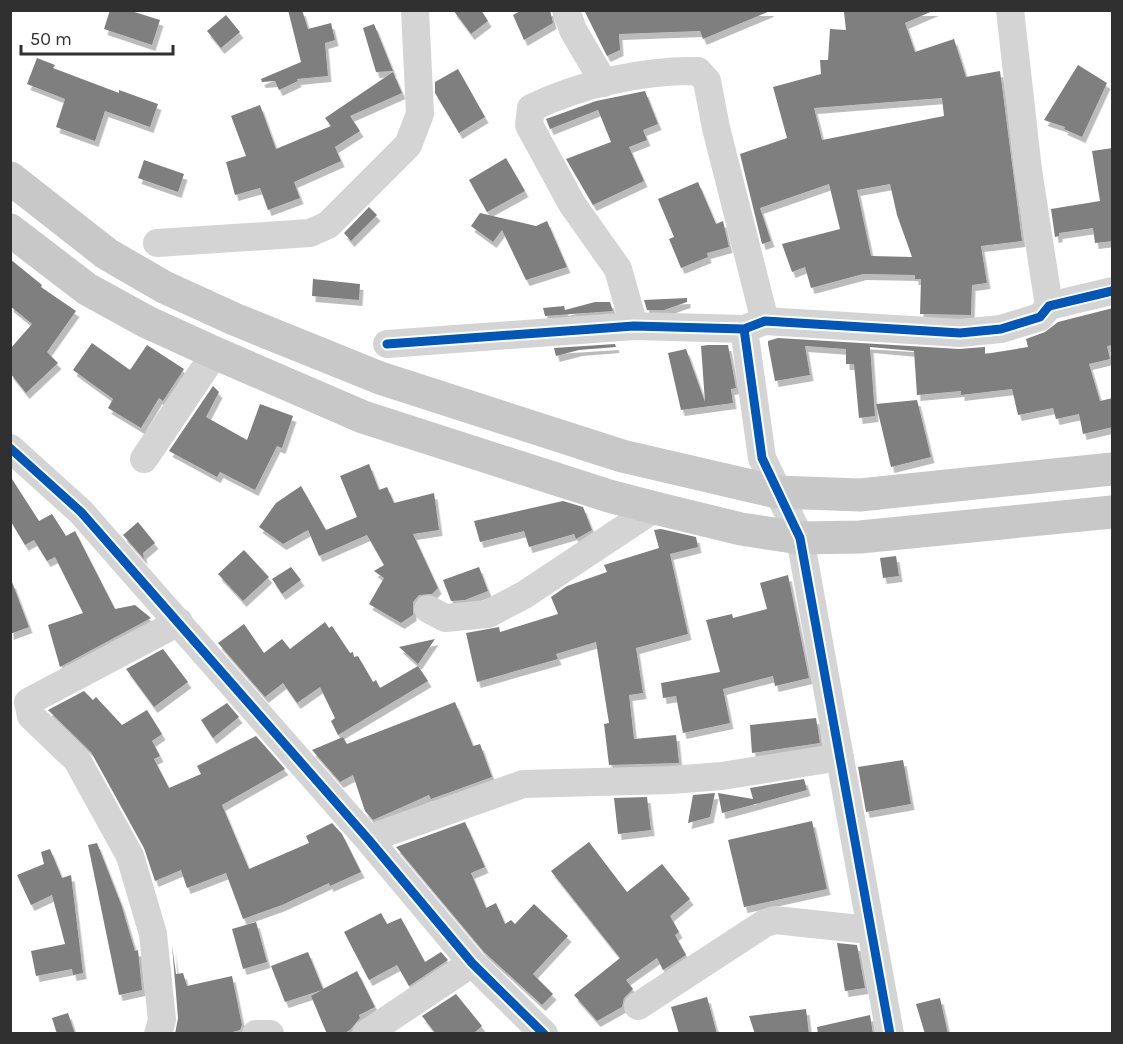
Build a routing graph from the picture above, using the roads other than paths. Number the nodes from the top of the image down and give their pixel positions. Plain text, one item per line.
1 (567, 10) edge
2 (1010, 10) edge
3 (419, 13) edge
4 (604, 82) junction
5 (10, 178) edge
6 (10, 230) edge
7 (158, 243) dead end
8 (1113, 291) edge
9 (1049, 306) junction
10 (754, 325) junction
11 (634, 326) junction
12 (387, 344) dead end
13 (215, 353) junction
14 (10, 448) edge
15 (144, 459) dead end
16 (1113, 469) edge
17 (777, 492) junction
18 (655, 508) junction
19 (1113, 512) edge
20 (800, 538) junction
21 (428, 609) dead end
22 (179, 622) junction
23 (840, 757) junction
24 (368, 838) junction
25 (869, 930) junction
26 (472, 963) junction
27 (638, 1006) dead end
28 (158, 1034) edge
29 (256, 1034) edge
30 (270, 1034) edge
31 (366, 1034) edge
32 (544, 1034) edge
33 (890, 1034) edge

1 - 4 street
2 - 9 street
3 - 7 street
4 - 10 street
4 - 11 street
5 - 17 main road
6 - 13 main road
8 - 9 street
9 - 10 street
10 - 11 street
10 - 17 street
11 - 12 street
13 - 15 street
13 - 18 main road
14 - 22 street
16 - 17 main road
17 - 20 street
18 - 20 main road
18 - 21 street
19 - 20 main road
20 - 23 street
22 - 24 street
22 - 28 street
23 - 24 street
23 - 25 street
24 - 26 street
25 - 27 street
25 - 33 street
26 - 31 street
26 - 32 street
29 - 30 street

